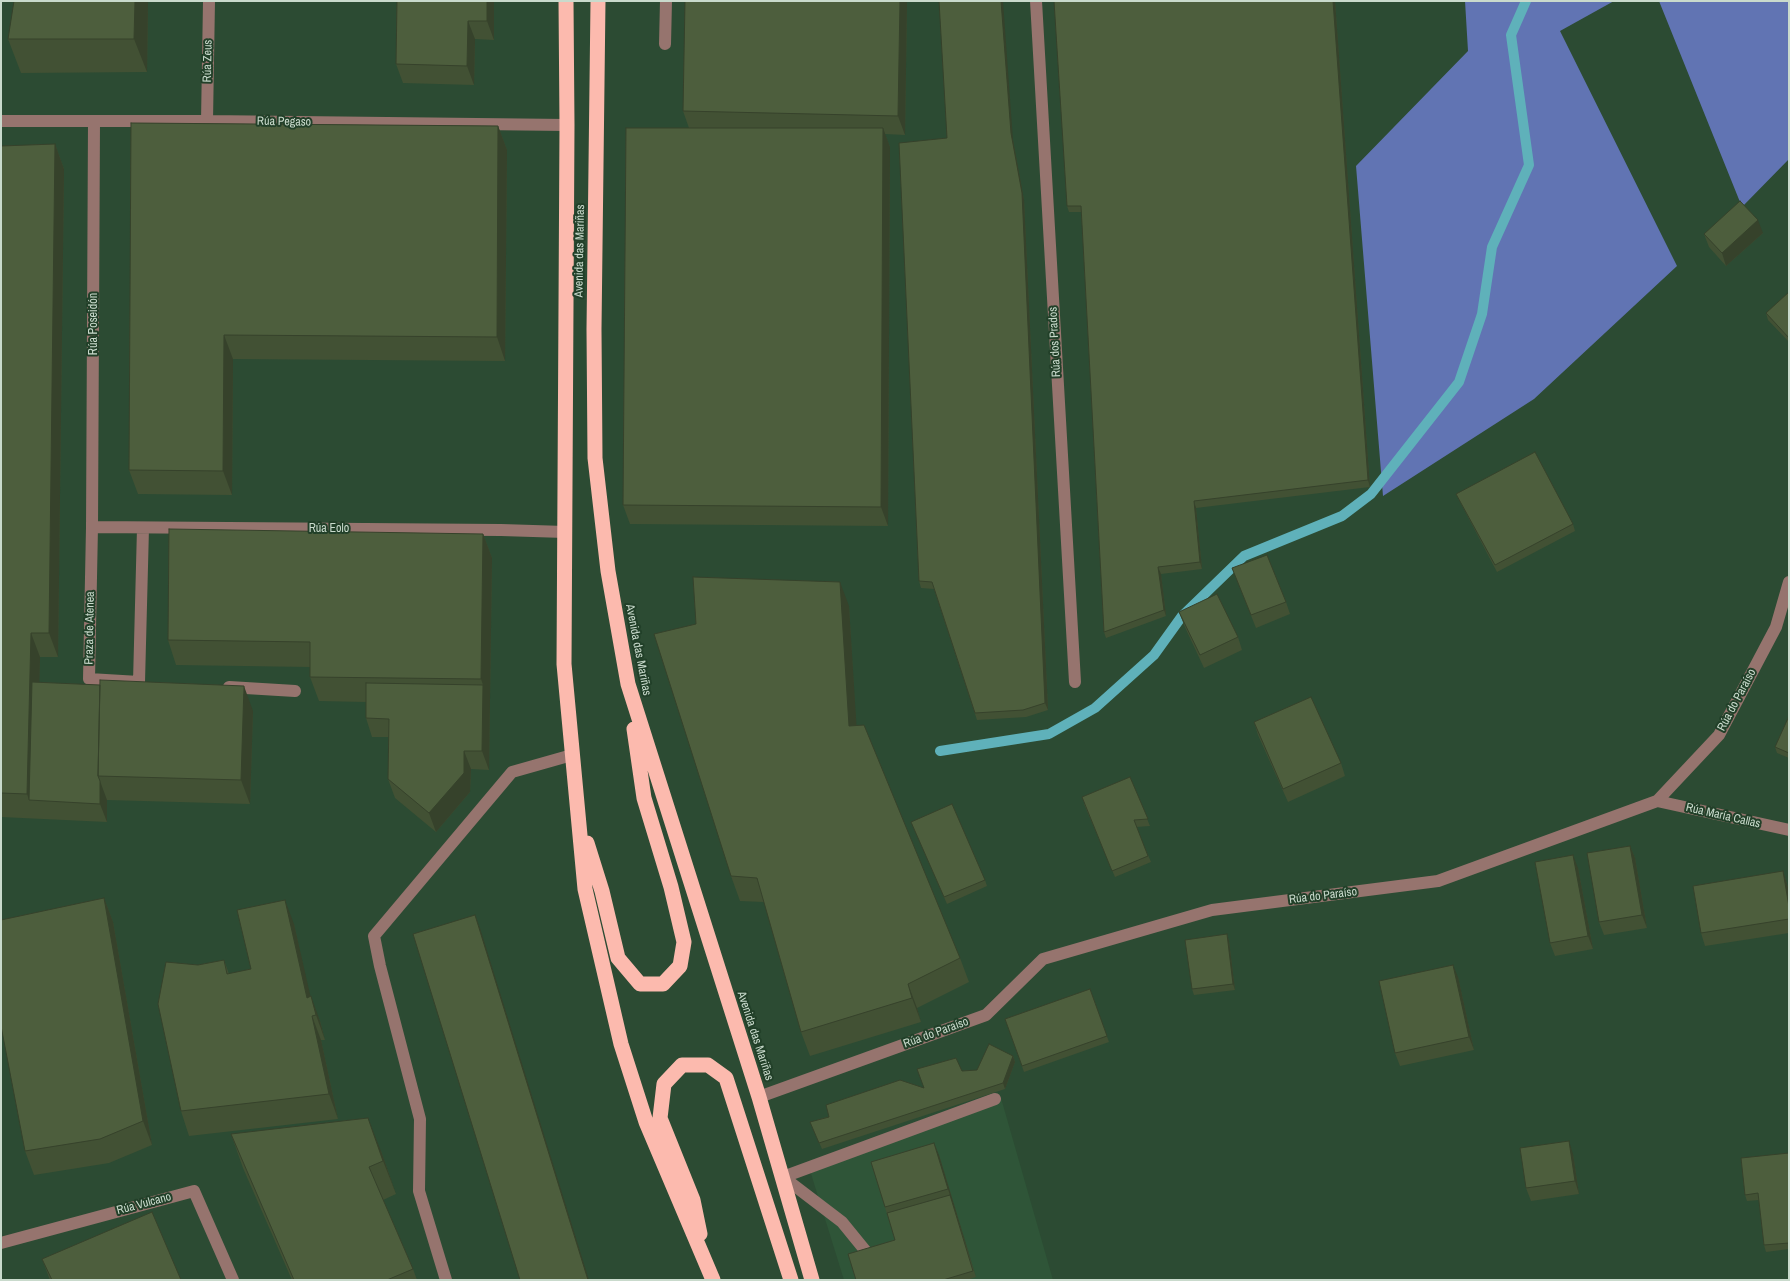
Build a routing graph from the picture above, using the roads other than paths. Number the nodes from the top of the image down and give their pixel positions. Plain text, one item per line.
1 (209, 1) edge
2 (566, 1) edge
3 (598, 1) edge
4 (666, 1) edge
5 (1036, 1) edge
6 (665, 44) dead end
7 (1, 121) edge
8 (208, 121) junction
9 (94, 122) junction
10 (567, 125) junction
11 (92, 527) junction
12 (143, 528) junction
13 (565, 532) junction
14 (1789, 582) edge
15 (1075, 682) dead end
16 (628, 684) junction
17 (217, 687) edge
18 (295, 691) dead end
19 (572, 755) junction
20 (1657, 801) junction
21 (578, 816) junction
22 (1789, 830) edge
23 (759, 1098) junction
24 (995, 1099) dead end
25 (782, 1177) junction
26 (1, 1243) edge
27 (710, 1274) edge
28 (234, 1280) edge
29 (446, 1280) edge
30 (791, 1280) edge
31 (812, 1280) edge
32 (886, 1280) edge

1 - 8 street, Rúa Zeus
2 - 10 highway, Avenida das Mariñas
3 - 16 highway, Avenida das Mariñas
4 - 6 street
5 - 15 street, Rúa dos Prados
7 - 9 street, Rúa Pegaso
8 - 9 street, Rúa Pegaso
8 - 10 street, Rúa Pegaso
9 - 11 street, Rúa Poseidón
10 - 13 highway, Avenida das Mariñas
11 - 12 street, Rúa Eolo
11 - 12 street, Praza de Atenea
12 - 13 street, Rúa Eolo
13 - 19 highway, Avenida das Mariñas
14 - 20 street, Rúa do Paraíso
16 - 21 highway
16 - 23 highway, Avenida das Mariñas
17 - 18 street
19 - 21 highway, Avenida das Mariñas
19 - 29 street
20 - 22 street, Rúa María Callas
20 - 23 street, Rúa do Paraíso
21 - 27 highway, Avenida das Mariñas
23 - 25 highway, Avenida das Mariñas
24 - 25 street
25 - 31 highway, Avenida das Mariñas
25 - 32 street
26 - 28 street, Rúa Vulcano
27 - 30 highway

